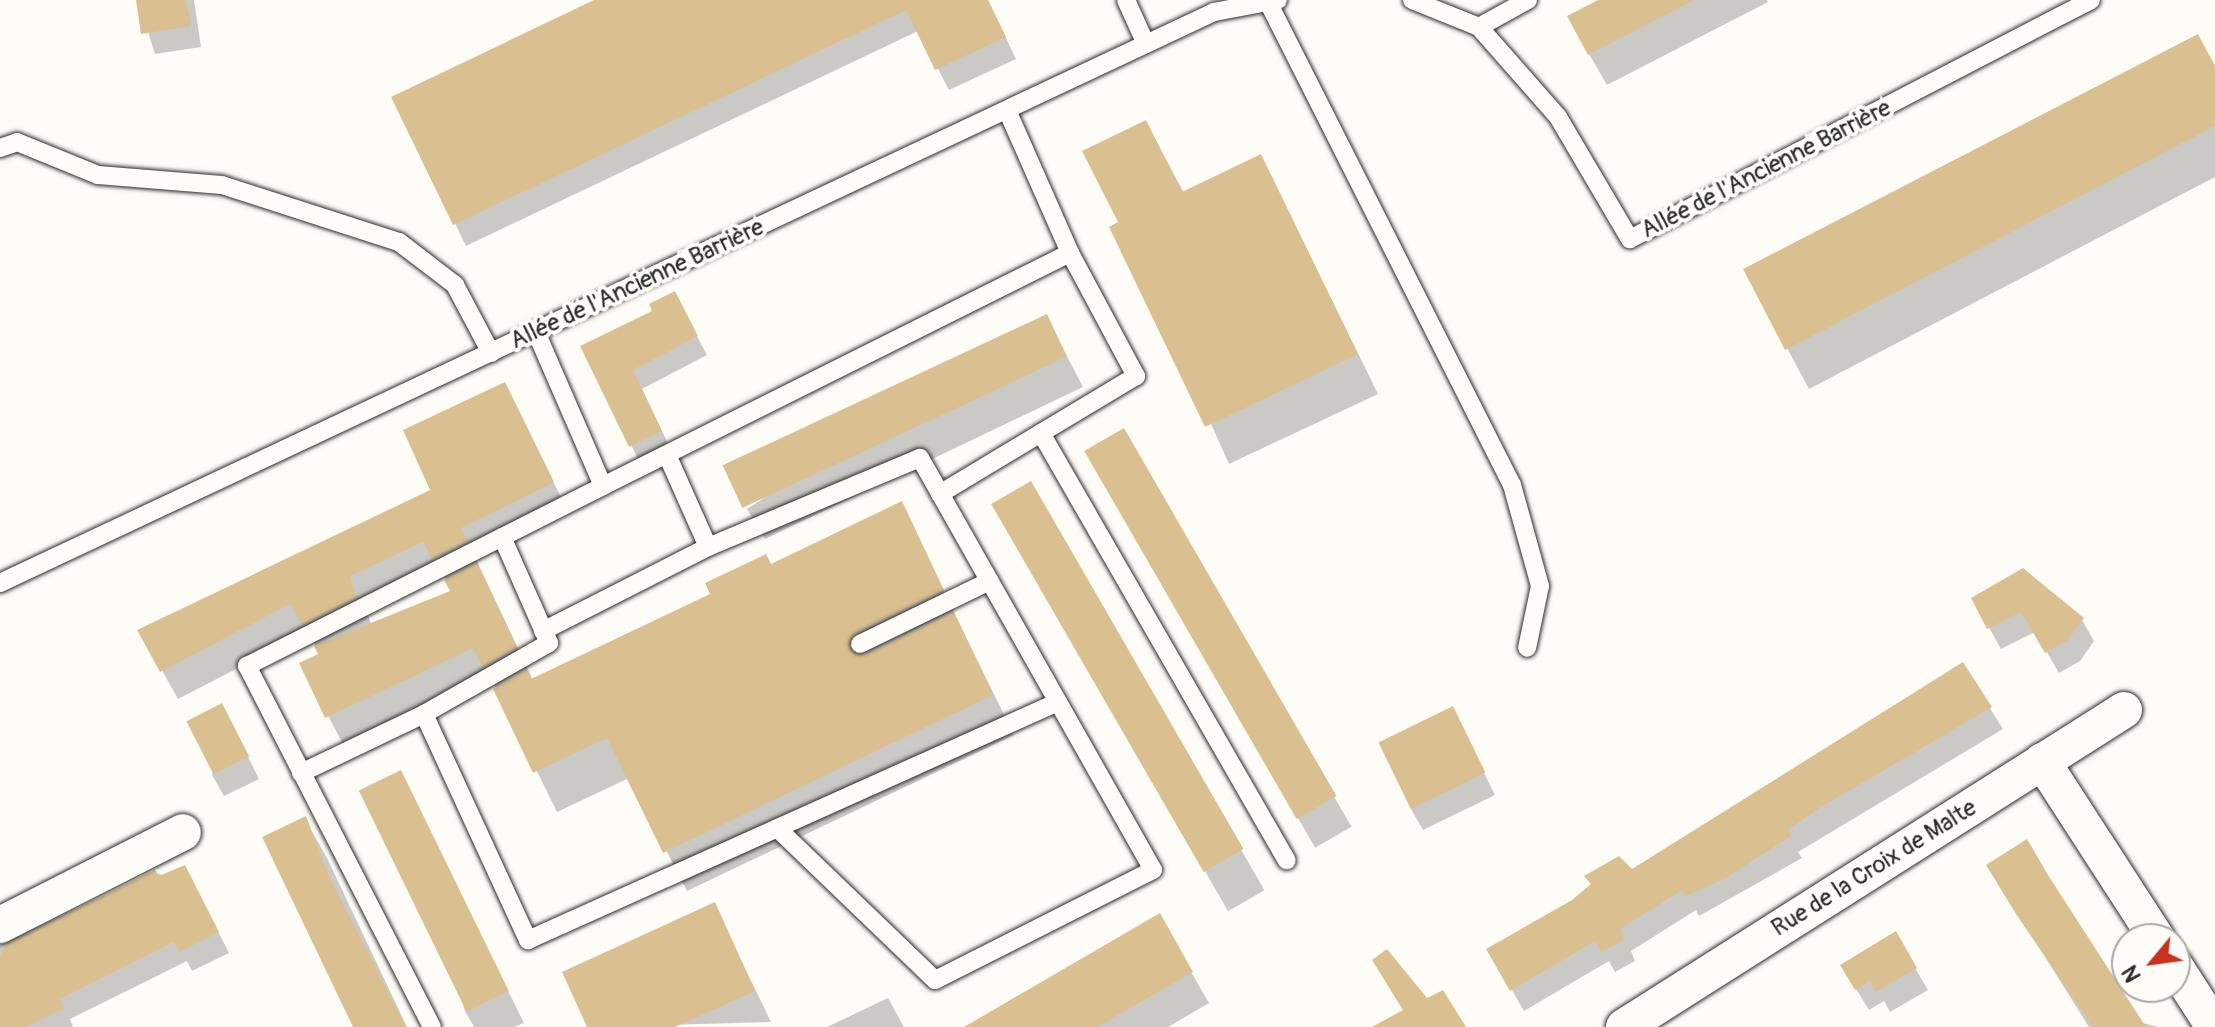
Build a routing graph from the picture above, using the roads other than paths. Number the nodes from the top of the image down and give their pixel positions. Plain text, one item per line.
1 (1126, 0) edge
2 (1412, 0) edge
3 (1528, 0) edge
4 (2091, 0) edge
5 (1273, 1) edge
6 (1479, 27) junction
7 (1146, 44) junction
8 (1007, 110) junction
9 (0, 133) edge
10 (9, 145) edge
11 (1070, 253) junction
12 (536, 332) junction
13 (491, 353) junction
14 (1041, 433) junction
15 (668, 457) junction
16 (603, 486) junction
17 (940, 494) junction
18 (502, 537) junction
19 (708, 547) junction
20 (990, 581) junction
21 (0, 583) edge
22 (543, 631) junction
23 (860, 644) dead end
24 (1527, 648) dead end
25 (1058, 702) junction
26 (2124, 710) dead end
27 (424, 714) junction
28 (2042, 761) junction
29 (301, 773) junction
30 (777, 828) junction
31 (183, 832) dead end
32 (1287, 860) dead end
33 (2147, 923) edge
34 (0, 925) edge
35 (2191, 991) edge
36 (432, 1027) edge
37 (1624, 1027) edge
38 (2214, 1027) edge

1 - 7 lane
2 - 6 lane, Allée de l'Ancienne Barrière
3 - 6 lane
4 - 6 lane, Allée de l'Ancienne Barrière
5 - 7 lane, Allée de l'Ancienne Barrière
5 - 24 lane
7 - 8 lane, Allée de l'Ancienne Barrière
8 - 11 lane
8 - 12 lane, Allée de l'Ancienne Barrière
9 - 10 lane
10 - 13 lane
11 - 14 lane
11 - 15 lane
12 - 13 lane, Allée de l'Ancienne Barrière
12 - 16 lane
13 - 21 lane, Allée de l'Ancienne Barrière
14 - 17 lane
14 - 32 lane
15 - 16 lane
15 - 19 lane
16 - 18 lane
17 - 19 lane
17 - 20 lane
18 - 22 lane
18 - 29 lane
19 - 22 lane
20 - 23 lane
20 - 25 lane
22 - 27 lane
25 - 30 lane
25 - 30 lane
26 - 28 street, Rue de la Croix de Malte
27 - 29 lane
27 - 30 lane
28 - 33 street
28 - 37 street, Rue de la Croix de Malte
29 - 36 lane
31 - 34 street
35 - 38 street

